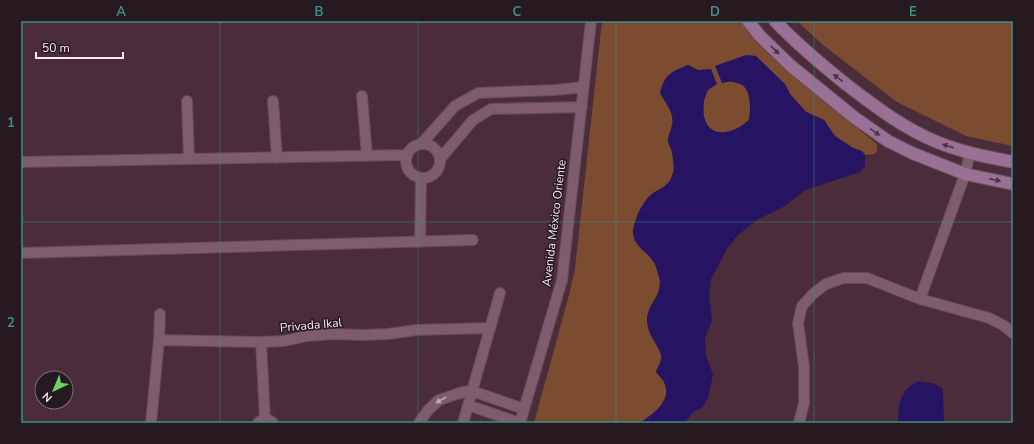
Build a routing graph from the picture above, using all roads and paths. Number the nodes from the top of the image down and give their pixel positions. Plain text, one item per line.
1 (591, 21) edge
2 (748, 21) edge
3 (775, 21) edge
4 (584, 87) junction
5 (362, 96) dead end
6 (187, 101) dead end
7 (273, 101) dead end
8 (582, 107) junction
9 (422, 144) junction
10 (970, 153) junction
11 (367, 156) junction
12 (406, 156) junction
13 (277, 158) junction
14 (189, 159) junction
15 (440, 159) junction
16 (21, 162) edge
17 (1013, 162) edge
18 (965, 174) junction
19 (421, 179) junction
20 (1013, 184) edge
21 (473, 240) dead end
22 (420, 241) junction
23 (21, 253) edge
24 (500, 293) dead end
25 (920, 299) junction
26 (160, 314) dead end
27 (490, 328) junction
28 (1013, 333) edge
29 (159, 340) junction
30 (261, 342) junction
31 (472, 391) junction
32 (468, 405) junction
33 (524, 409) junction
34 (265, 422) edge
35 (151, 423) edge
36 (419, 423) edge
37 (463, 423) edge
38 (520, 423) edge
39 (799, 423) edge

1 - 4 street, Avenida México Oriente
2 -> 18 street
10 -> 3 street
4 - 8 street, Avenida México Oriente
4 - 9 street
5 - 11 street
6 - 14 street
7 - 13 street
8 - 15 street
8 - 33 street, Avenida México Oriente
9 - 12 street
9 - 15 street
10 - 17 street
10 - 18 street
11 - 12 street
11 - 13 street
12 - 19 street
13 - 14 street
14 - 16 street
15 - 19 street
18 -> 20 street
18 - 25 street
19 - 22 street
21 - 22 street
22 - 23 street
24 - 27 street
25 - 28 street
25 - 39 street
26 - 29 street
27 - 30 street, Privada Ikal
27 - 31 street
29 - 30 street, Privada Ikal
29 - 35 street
30 - 34 street
31 - 32 street
31 - 33 street
31 -> 36 street
32 - 37 street
32 - 38 street
33 - 38 street, Avenida México Oriente

